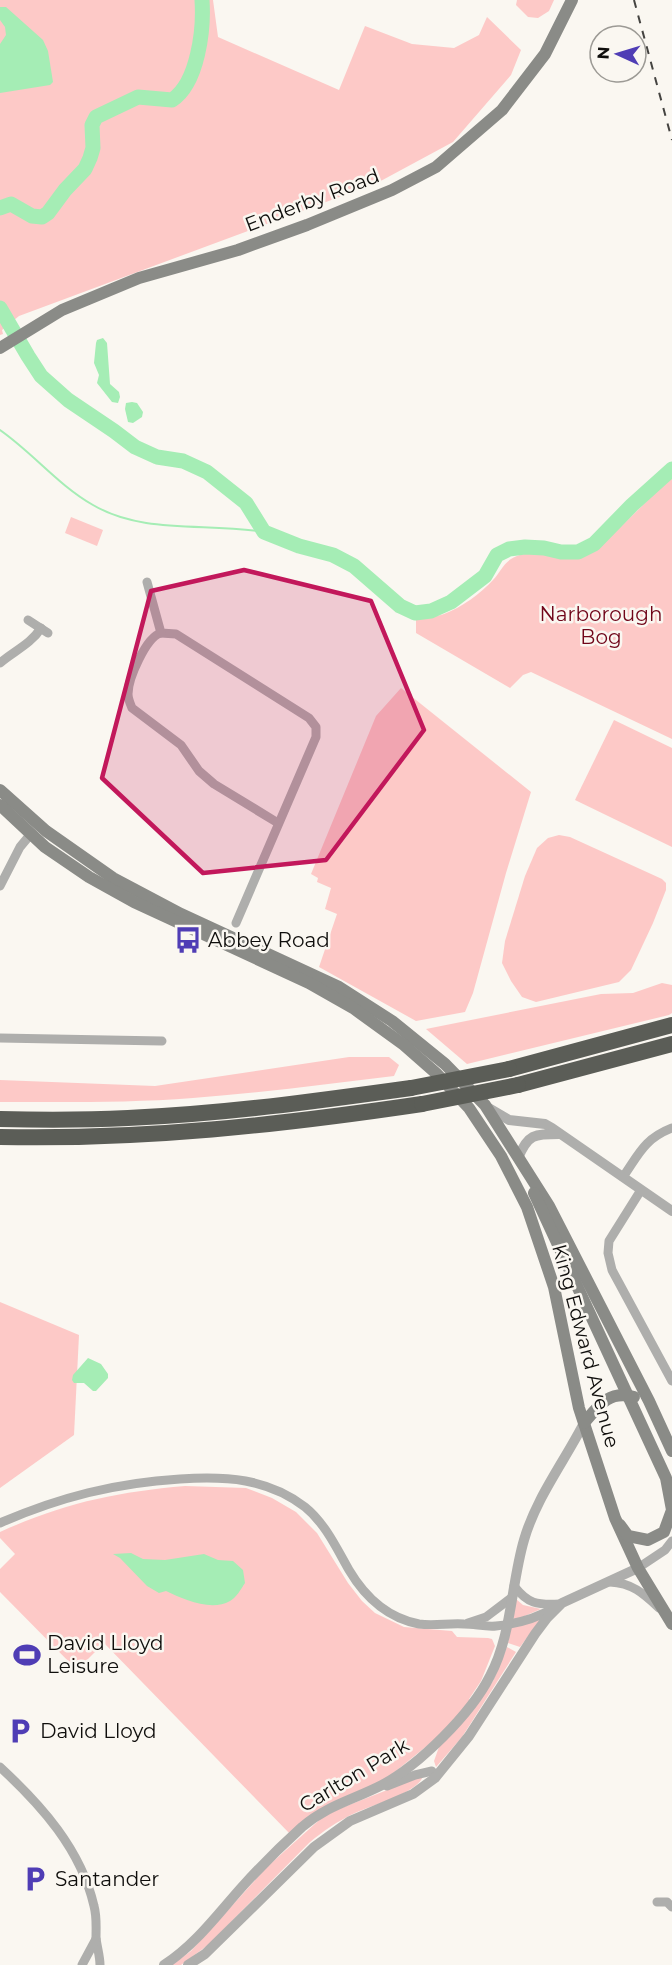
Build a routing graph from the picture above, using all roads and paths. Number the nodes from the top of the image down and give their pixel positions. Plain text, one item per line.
1 (573, 0) edge
2 (0, 348) edge
3 (147, 582) dead end
4 (28, 620) dead end
5 (161, 633) junction
6 (0, 663) edge
7 (0, 790) edge
8 (0, 806) edge
9 (278, 823) junction
10 (30, 835) junction
11 (0, 886) edge
12 (236, 923) dead end
13 (672, 1025) edge
14 (0, 1038) edge
15 (162, 1041) dead end
16 (672, 1044) edge
17 (484, 1106) junction
18 (0, 1119) edge
19 (672, 1128) edge
20 (559, 1134) junction
21 (0, 1137) edge
22 (520, 1161) junction
23 (623, 1178) junction
24 (641, 1190) junction
25 (672, 1210) edge
26 (672, 1381) edge
27 (628, 1395) junction
28 (649, 1401) junction
29 (584, 1423) junction
30 (672, 1451) edge
31 (666, 1478) junction
32 (672, 1493) edge
33 (615, 1518) junction
34 (0, 1523) edge
35 (672, 1541) edge
36 (638, 1568) junction
37 (606, 1582) junction
38 (514, 1586) junction
39 (511, 1598) junction
40 (562, 1603) junction
41 (670, 1620) edge
42 (466, 1624) junction
43 (507, 1625) junction
44 (0, 1767) edge
45 (432, 1771) dead end
46 (368, 1791) junction
47 (96, 1939) junction
48 (82, 1965) edge
49 (100, 1965) edge
50 (164, 1965) edge
51 (188, 1965) edge

1 - 2 main road, Enderby Road
3 - 5 street
4 - 6 street
5 - 9 street
5 - 9 street
7 - 17 main road, King Edward Avenue
8 - 10 main road, King Edward Avenue
9 - 12 street
10 - 11 street
10 - 29 main road, King Edward Avenue
13 - 18 highway, bridge
14 - 15 street
16 - 21 highway, bridge
17 - 20 street
17 - 22 main road, King Edward Avenue
19 - 23 street
20 - 22 street
20 - 23 street
22 - 27 main road, King Edward Avenue
22 - 28 main road, King Edward Avenue
23 - 24 street
24 - 25 street
24 - 26 street
27 - 28 main road
27 - 29 main road
27 - 31 main road, King Edward Avenue
28 - 30 main road, King Edward Avenue
29 - 33 main road, King Edward Avenue
29 - 38 street, Carlton Park
31 - 32 street
31 - 33 main road, King Edward Avenue
33 - 36 main road, King Edward Avenue
34 - 42 street
35 - 36 street, Carlton Park
36 - 37 street, Carlton Park
36 - 41 main road, King Edward Avenue
37 - 40 street, Carlton Park
37 - 41 street
38 - 39 street, Carlton Park
38 - 40 street
39 - 42 street
39 - 43 street, Carlton Park
40 - 43 street
40 - 51 street, Carlton Park
42 - 43 street
43 - 46 street, Carlton Park
44 - 47 street
45 - 46 street
46 - 50 street, Carlton Park
47 - 48 street
47 - 49 street

